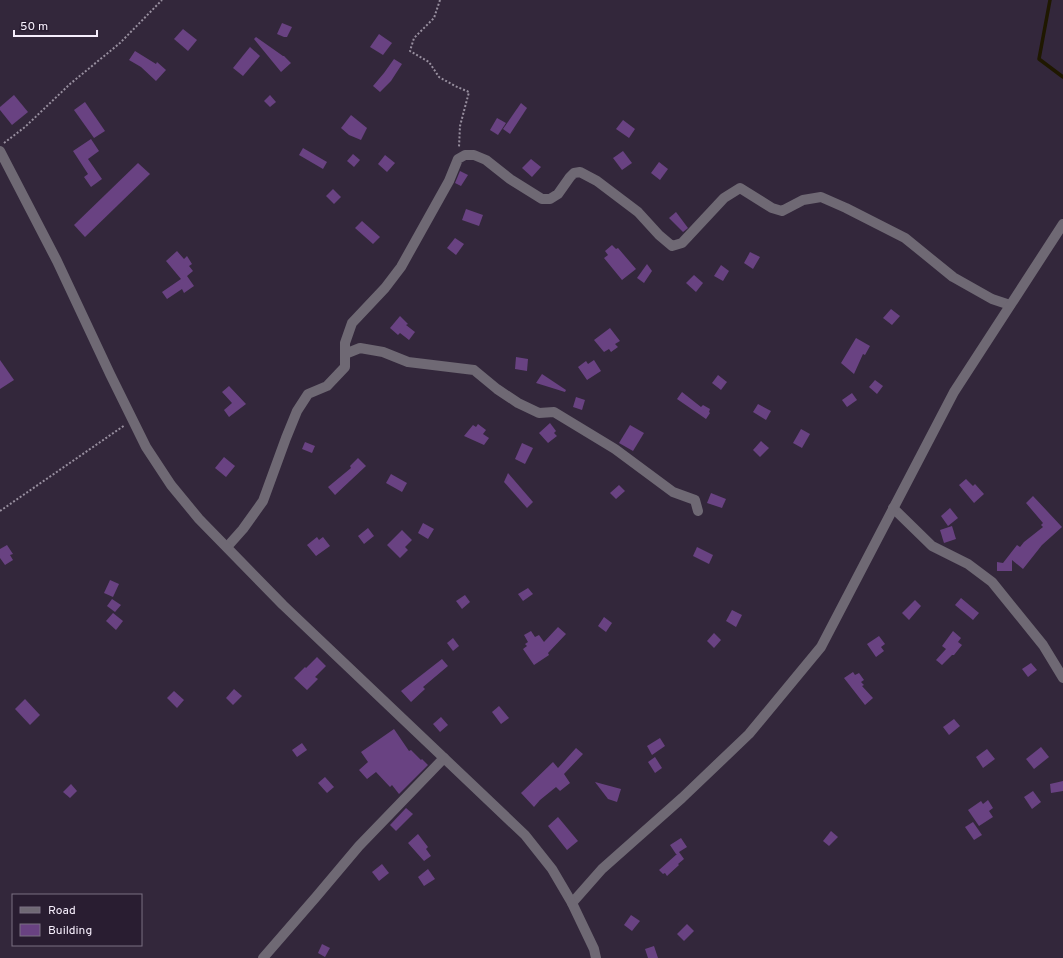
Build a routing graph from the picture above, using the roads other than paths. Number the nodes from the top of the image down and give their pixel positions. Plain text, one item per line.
1 (0, 151) edge
2 (1063, 224) edge
3 (1010, 305) junction
4 (345, 354) junction
5 (893, 508) junction
6 (698, 511) dead end
7 (226, 547) junction
8 (1063, 678) edge
9 (444, 758) junction
10 (572, 903) junction
11 (263, 958) edge
12 (596, 958) edge

1 - 7 street
2 - 3 street
3 - 4 street
3 - 5 street
4 - 6 street
4 - 7 street
5 - 8 street
5 - 10 street
7 - 9 street
9 - 10 street
9 - 11 street
10 - 12 street

